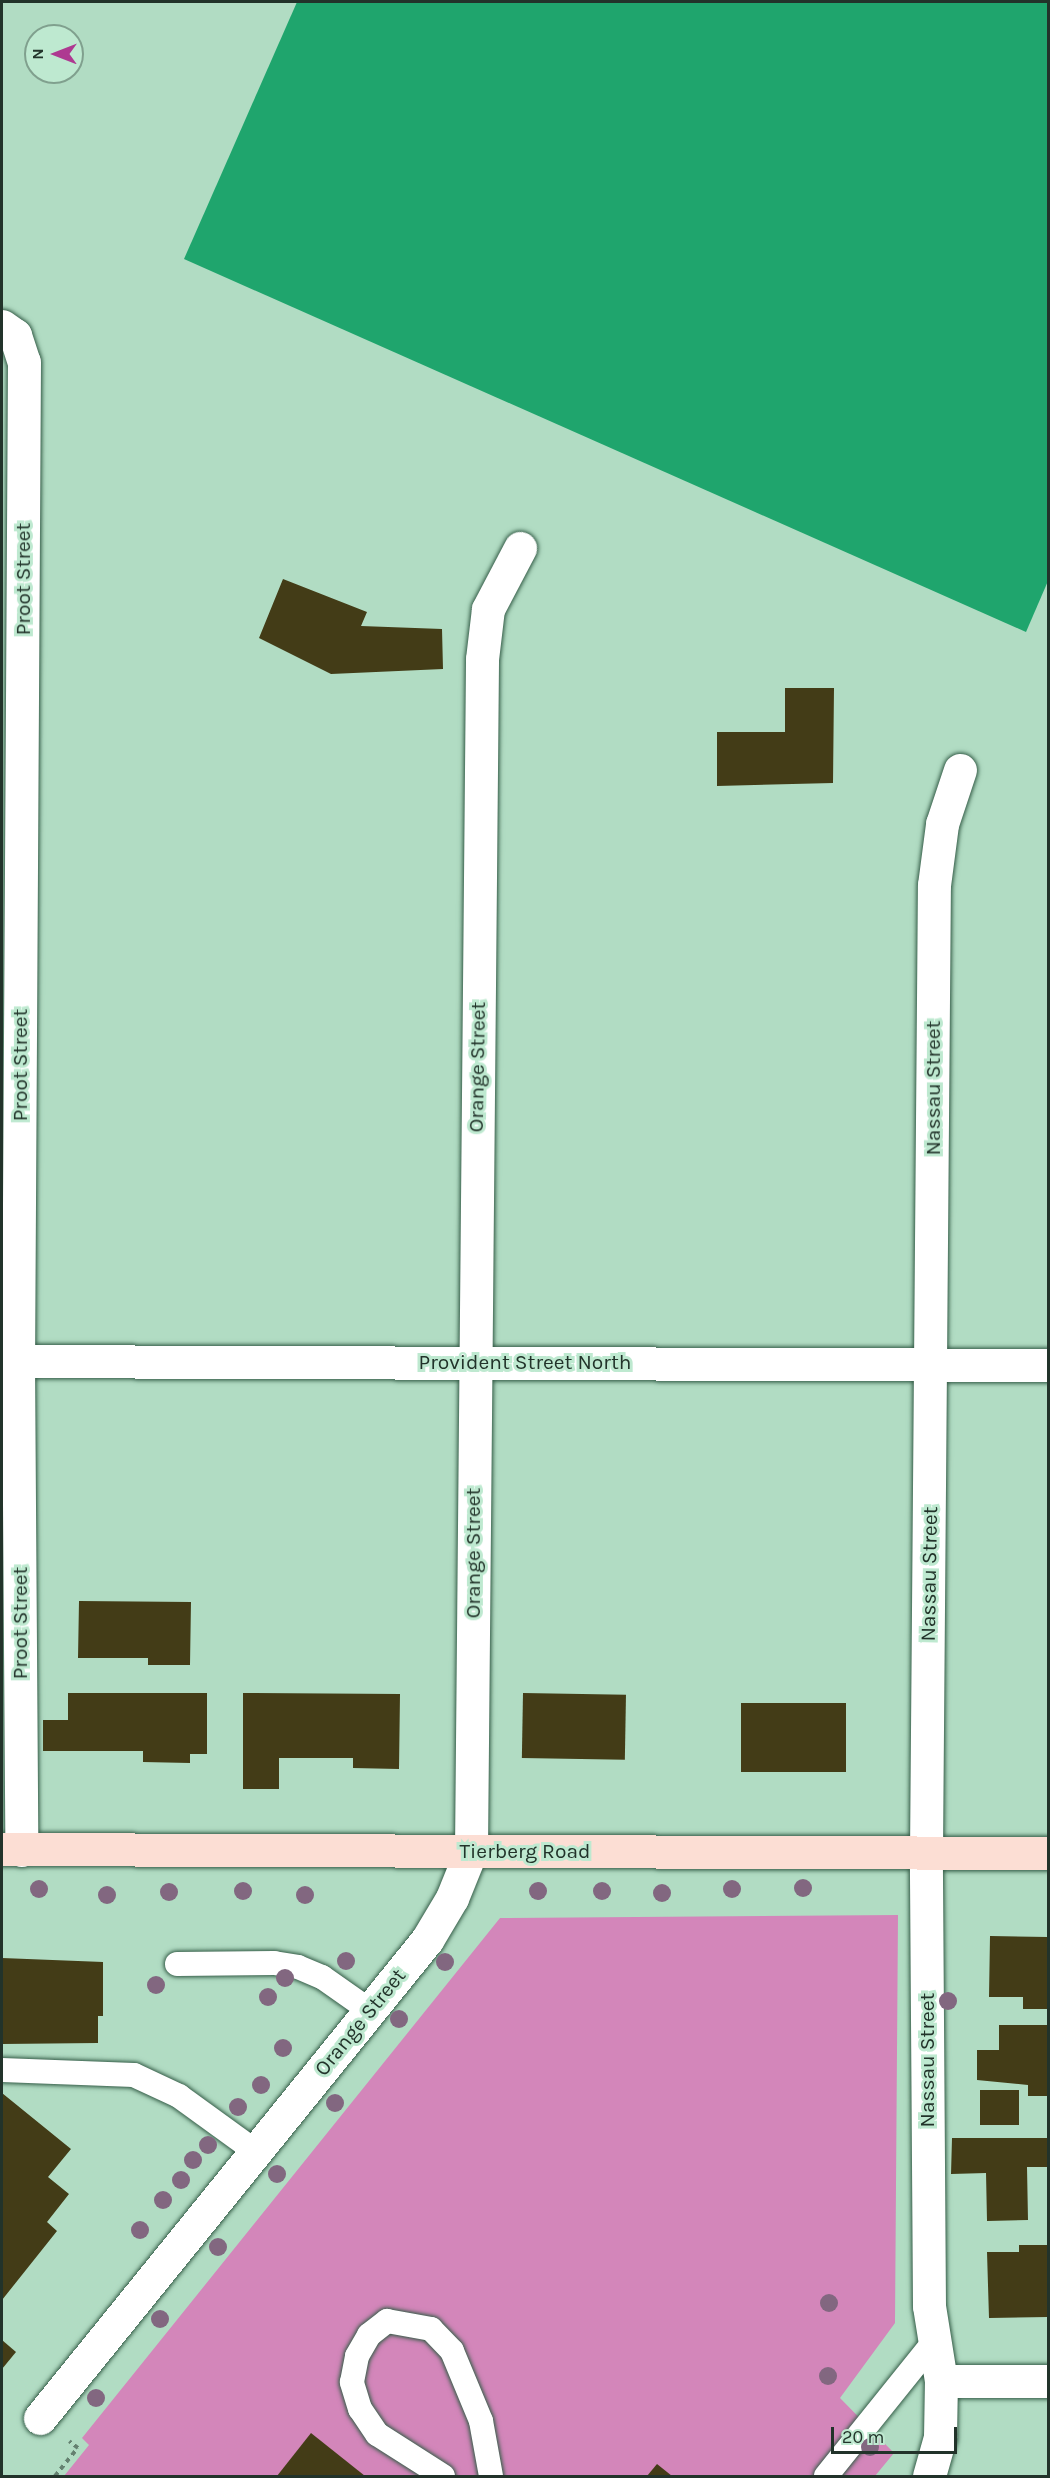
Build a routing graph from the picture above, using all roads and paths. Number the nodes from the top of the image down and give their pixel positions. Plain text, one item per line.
1 (2, 326) edge
2 (520, 548) dead end
3 (960, 770) dead end
4 (10, 1361) edge
5 (474, 1362) junction
6 (932, 1365) junction
7 (1048, 1365) edge
8 (11, 1850) edge
9 (471, 1851) junction
10 (926, 1852) junction
11 (1048, 1853) edge
12 (177, 1964) dead end
13 (369, 2010) junction
14 (2, 2070) edge
15 (255, 2151) junction
16 (932, 2344) junction
17 (941, 2381) junction
18 (1048, 2382) edge
19 (40, 2418) dead end
20 (443, 2476) edge
21 (490, 2476) edge
22 (826, 2476) edge
23 (929, 2476) edge

1 - 4 street, Proot Street
2 - 5 street, Orange Street
3 - 6 street, Nassau Street
4 - 5 street, Provident Street North
4 - 8 street, Proot Street
5 - 6 street, Provident Street North
5 - 9 street, Orange Street
6 - 7 street, Provident Street North
6 - 10 street, Nassau Street
8 - 9 street, Tierberg Road
9 - 10 street, Tierberg Road
9 - 13 street, Orange Street
10 - 11 street, Tierberg Road
10 - 16 street, Nassau Street
12 - 13 lane
13 - 15 street, Orange Street
14 - 15 lane
15 - 19 street, Orange Street
16 - 17 street, Nassau Street
16 - 22 lane
17 - 18 street
17 - 23 street, Nassau Street
20 - 21 lane

